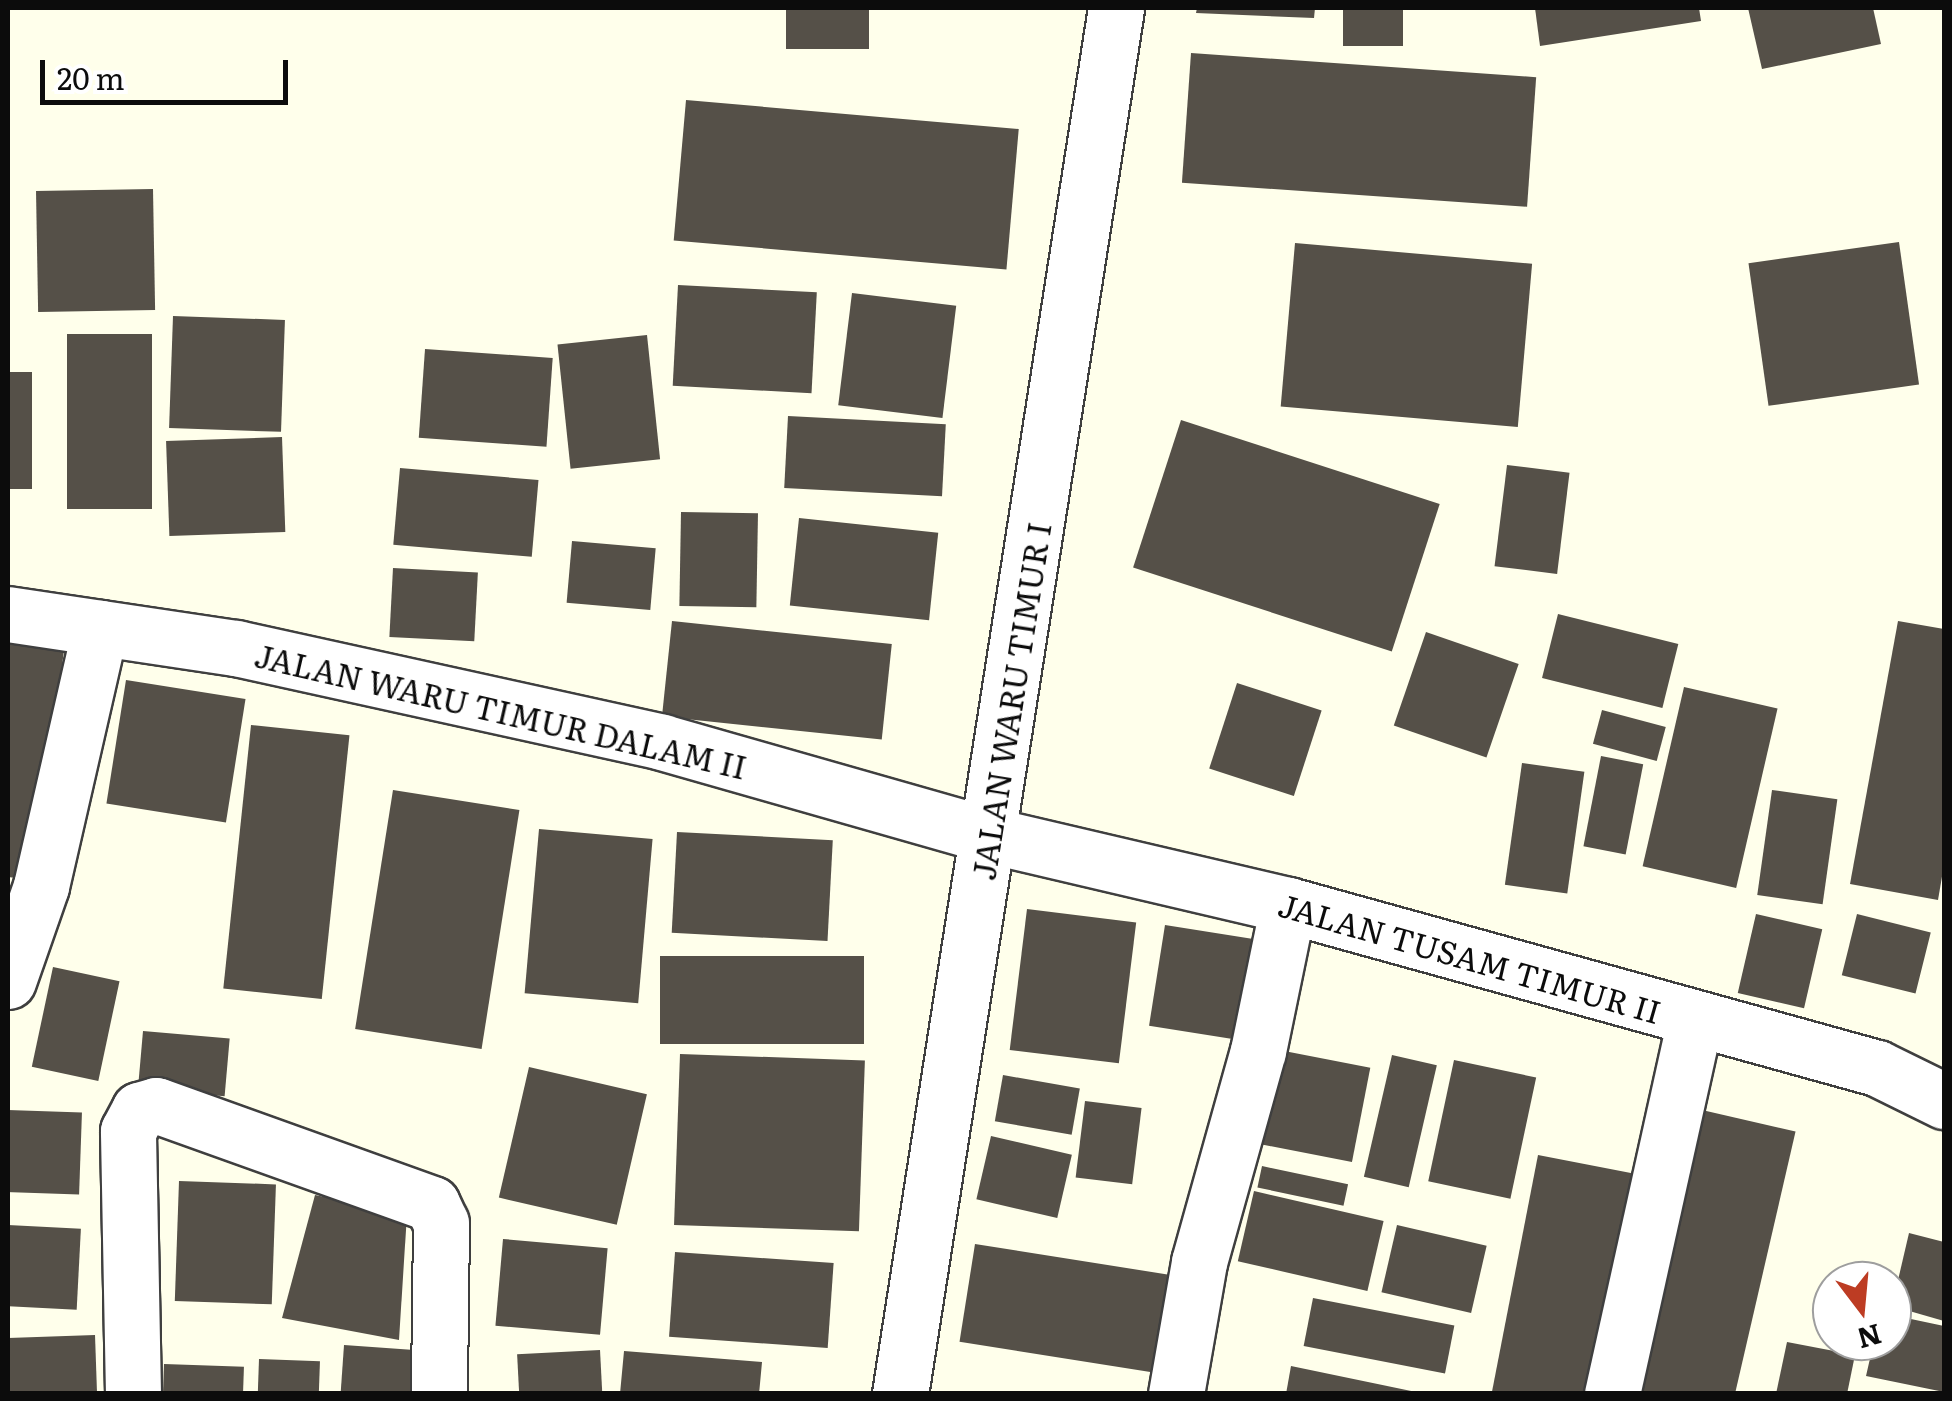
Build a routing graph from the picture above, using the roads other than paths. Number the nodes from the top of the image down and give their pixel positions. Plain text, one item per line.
1 (1116, 8) edge
2 (8, 614) edge
3 (100, 628) junction
4 (989, 835) junction
5 (1288, 905) junction
6 (8, 980) edge
7 (1695, 1020) junction
8 (1944, 1101) edge
9 (134, 1394) edge
10 (439, 1394) edge
11 (900, 1394) edge
12 (1176, 1394) edge
13 (1612, 1394) edge

1 - 4 street, JALAN WARU TIMUR I
2 - 3 street, JALAN WARU TIMUR DALAM II
3 - 4 street, JALAN WARU TIMUR DALAM II
3 - 6 street
4 - 5 street, JALAN TUSAM TIMUR II
4 - 11 street, JALAN WARU TIMUR I
5 - 7 street, JALAN TUSAM TIMUR II
5 - 12 street
7 - 8 street, JALAN TUSAM TIMUR II
7 - 13 street
9 - 10 street

